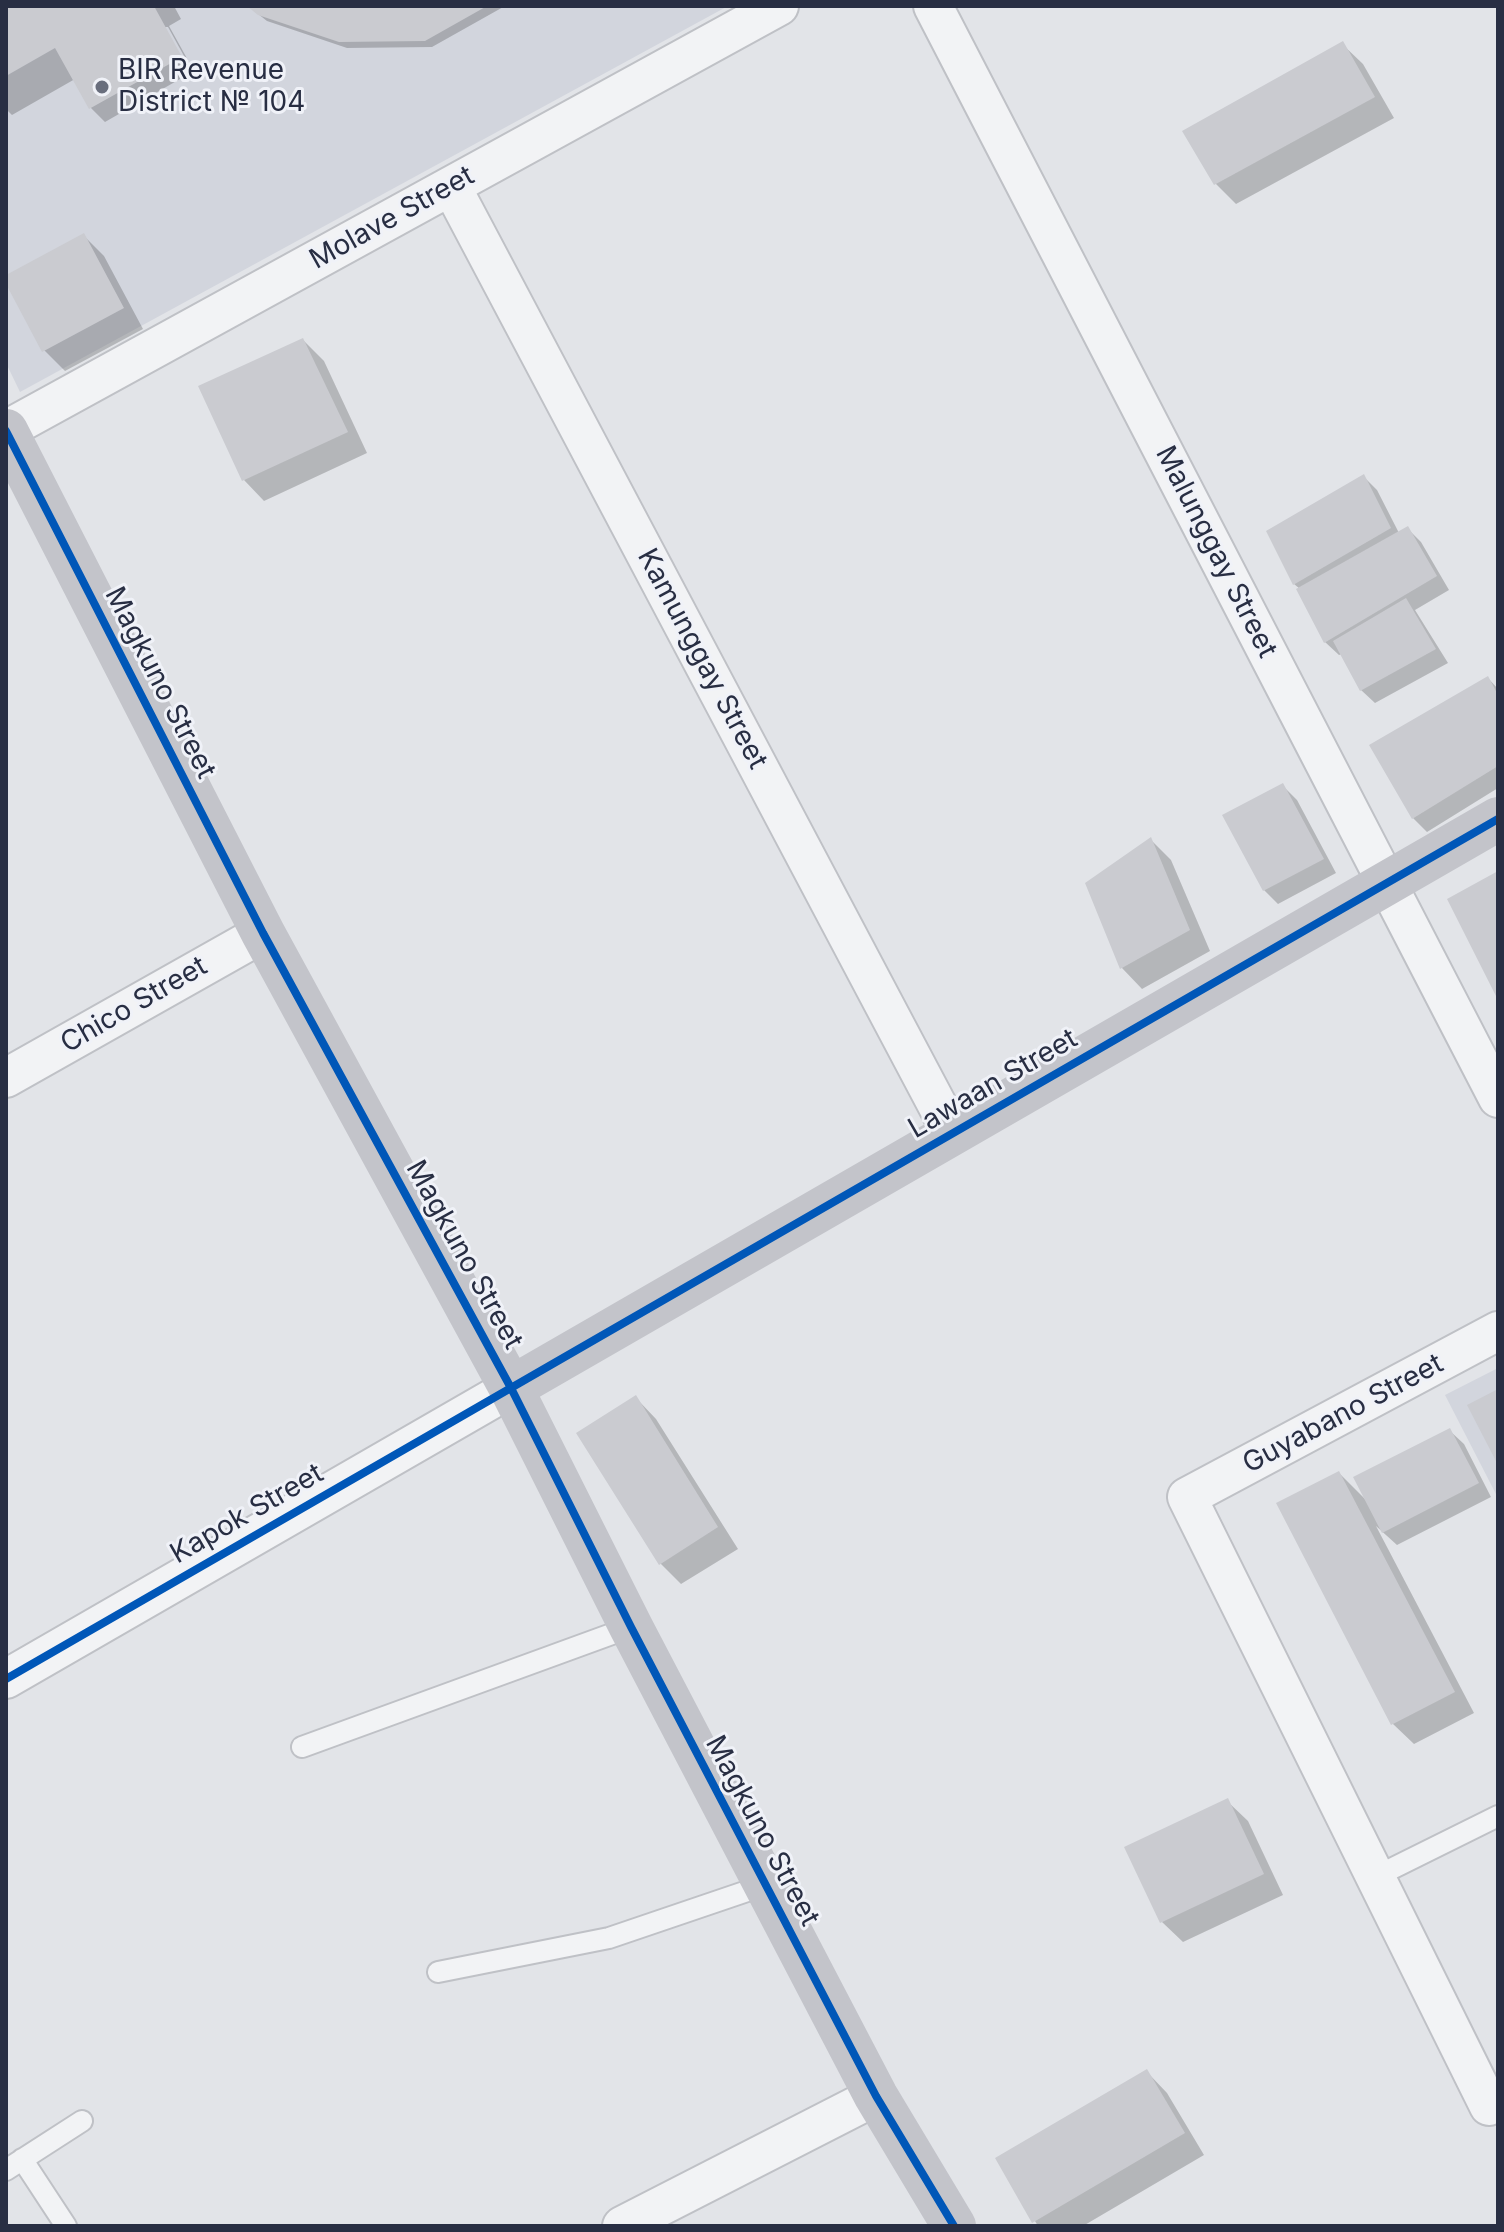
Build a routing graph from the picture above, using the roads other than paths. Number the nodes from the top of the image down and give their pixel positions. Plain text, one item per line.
1 (779, 6) edge
2 (933, 6) edge
3 (451, 186) junction
4 (6, 430) edge
5 (1498, 819) edge
6 (1387, 883) junction
7 (263, 933) junction
8 (6, 1078) edge
9 (1498, 1098) edge
10 (952, 1133) junction
11 (1498, 1331) edge
12 (511, 1388) junction
13 (631, 1627) junction
14 (6, 1679) edge
15 (302, 1747) dead end
16 (1498, 1816) edge
17 (1375, 1877) junction
18 (765, 1885) junction
19 (438, 1972) dead end
20 (876, 2096) junction
21 (1494, 2104) edge
22 (82, 2121) dead end
23 (14, 2165) edge
24 (66, 2226) edge
25 (622, 2226) edge
26 (954, 2226) edge

1 - 3 street, Molave Street
2 - 6 street, Malunggay Street
3 - 4 street, Molave Street
3 - 10 street, Kamunggay Street
4 - 7 street, Magkuno Street
5 - 6 street, Lawaan Street
6 - 9 street, Malunggay Street
6 - 10 street, Lawaan Street
7 - 8 street, Chico Street
7 - 12 street, Magkuno Street
10 - 12 street, Lawaan Street
11 - 17 street, Guyabano Street
12 - 13 street, Magkuno Street
12 - 14 street, Kapok Street
13 - 15 lane
13 - 18 street, Magkuno Street
16 - 17 lane
17 - 21 street
18 - 19 lane
18 - 20 street, Magkuno Street
20 - 25 street
20 - 26 street, Magkuno Street
22 - 23 lane
23 - 24 lane

